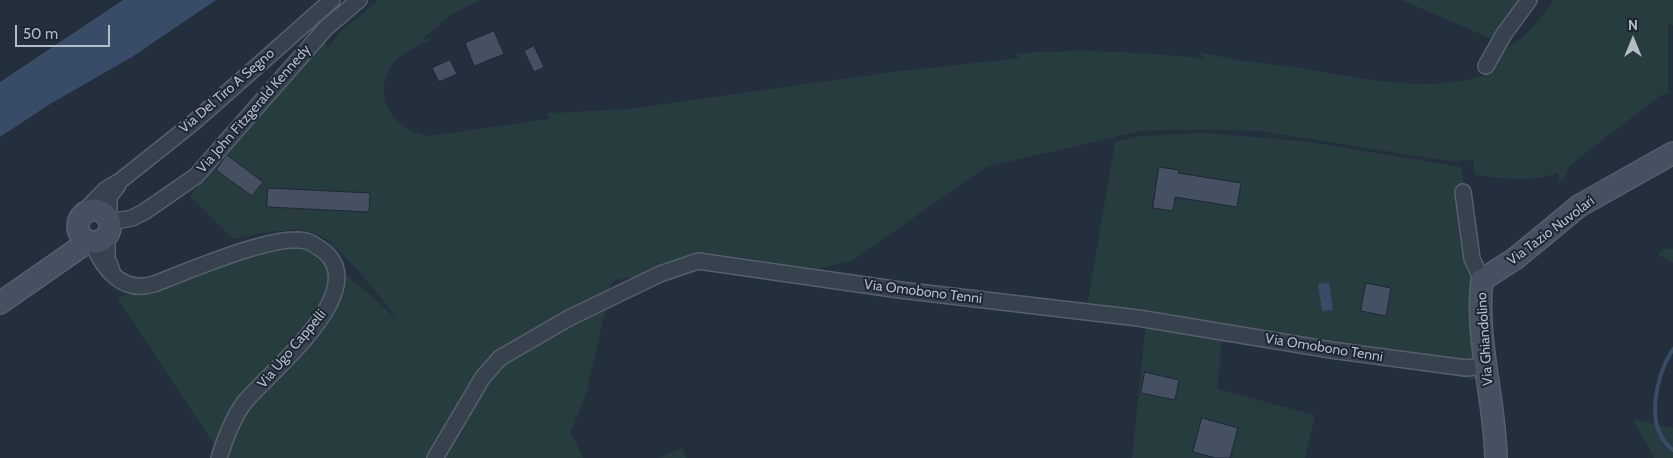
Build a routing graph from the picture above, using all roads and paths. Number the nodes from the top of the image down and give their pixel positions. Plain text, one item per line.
1 (332, 0) edge
2 (359, 0) edge
3 (1529, 0) edge
4 (1486, 66) dead end
5 (1673, 153) edge
6 (120, 181) junction
7 (1463, 192) dead end
8 (97, 229) junction
9 (1482, 280) junction
10 (0, 303) edge
11 (1485, 366) junction
12 (219, 458) edge
13 (435, 458) edge
14 (1496, 458) edge

1 - 6 street, Via Del Tiro A Segno
2 - 8 street, Via John Fitzgerald Kennedy
3 - 4 street
5 - 9 street, Via Tazio Nuvolari
6 - 8 street, Via Del Tiro A Segno
6 - 8 street, Via Del Tiro A Segno
7 - 9 street, Via Ghiandolino
8 - 10 street
8 - 12 street, Via Ugo Cappelli
9 - 11 street, Via Ghiandolino
11 - 13 street, Via Omobono Tenni
11 - 14 street, Via Ghiandolino

